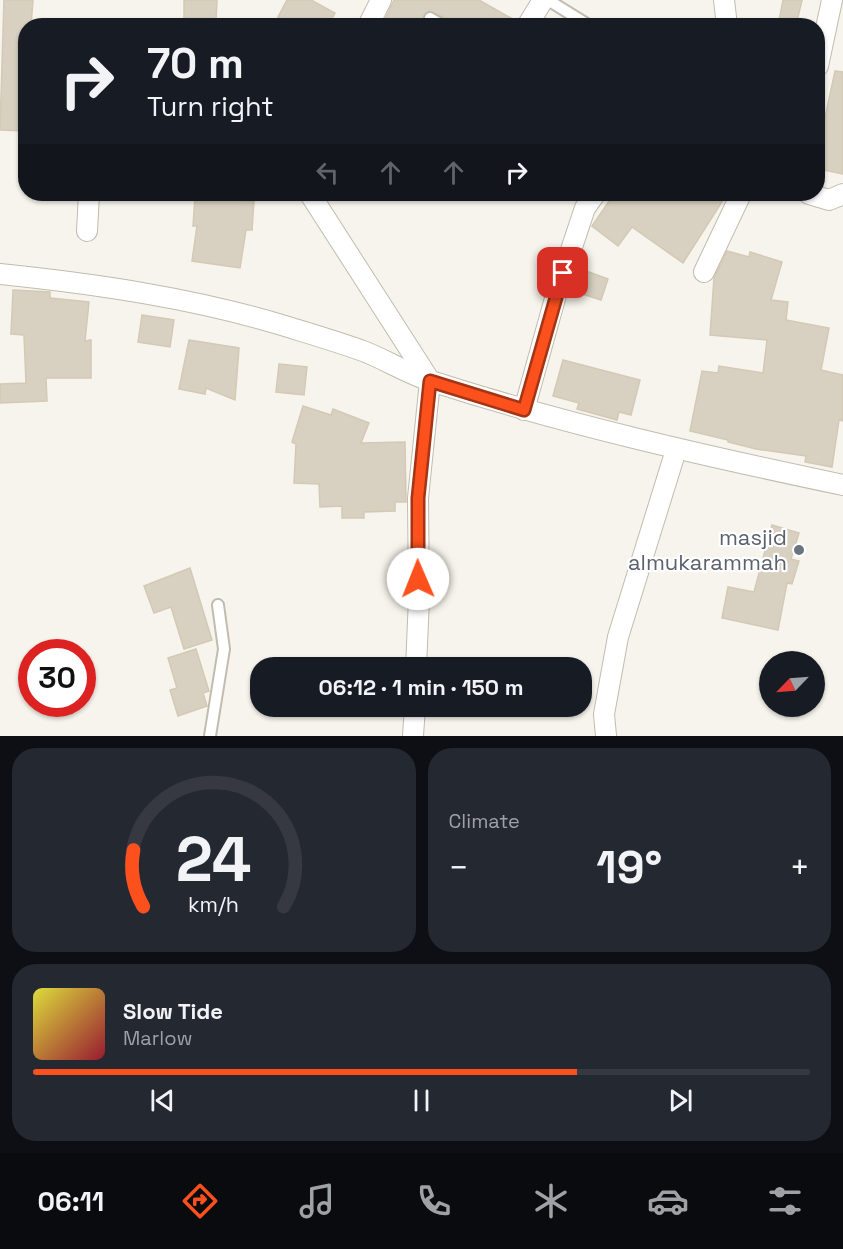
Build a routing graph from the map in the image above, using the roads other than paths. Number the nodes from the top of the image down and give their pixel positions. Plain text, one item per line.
1 (381, 0) edge
2 (543, 0) edge
3 (548, 0) edge
4 (724, 0) edge
5 (832, 0) edge
6 (372, 18) edge
7 (532, 18) edge
8 (577, 18) edge
9 (726, 18) edge
10 (825, 33) edge
11 (843, 194) edge
12 (825, 199) edge
13 (89, 201) edge
14 (315, 201) edge
15 (590, 201) edge
16 (738, 201) edge
17 (87, 231) dead end
18 (704, 272) dead end
19 (0, 274) edge
20 (430, 381) junction
21 (524, 410) junction
22 (676, 450) junction
23 (843, 485) edge
24 (218, 605) dead end
25 (416, 657) edge
26 (414, 717) edge
27 (210, 736) edge
28 (413, 736) edge
29 (606, 736) edge

1 - 6 street
2 - 7 street
3 - 8 lane
4 - 9 street
5 - 10 street
11 - 12 street
13 - 17 street
14 - 20 street
15 - 21 street
16 - 18 street
19 - 20 street
20 - 21 street
20 - 25 street
21 - 22 street
22 - 23 street
22 - 29 street
24 - 27 lane
26 - 28 street

